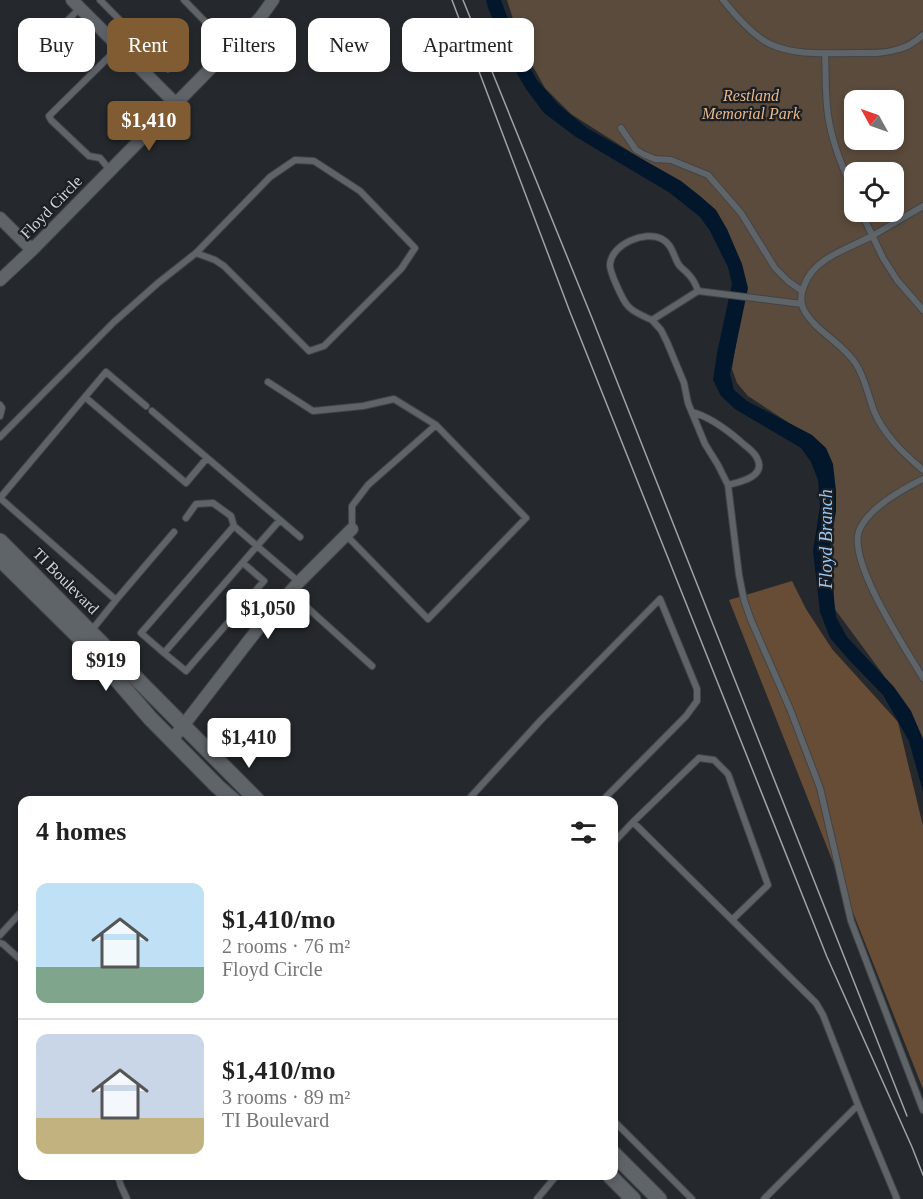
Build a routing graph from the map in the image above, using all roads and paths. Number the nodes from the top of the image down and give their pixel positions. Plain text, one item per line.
1 (100, 0) edge
2 (184, 0) edge
3 (273, 0) edge
4 (723, 0) edge
5 (76, 4) edge
6 (64, 18) edge
7 (118, 18) edge
8 (202, 18) edge
9 (260, 18) edge
10 (107, 35) edge
11 (923, 35) edge
12 (825, 53) junction
13 (107, 59) edge
14 (144, 72) edge
15 (207, 72) edge
16 (176, 104) junction
17 (621, 128) dead end
18 (111, 170) junction
19 (844, 171) edge
20 (923, 206) edge
21 (0, 218) edge
22 (866, 222) edge
23 (872, 236) junction
24 (32, 250) junction
25 (196, 254) junction
26 (0, 280) edge
27 (698, 291) junction
28 (802, 291) junction
29 (802, 304) junction
30 (923, 310) edge
31 (652, 320) junction
32 (268, 382) dead end
33 (85, 397) junction
34 (0, 405) edge
35 (146, 406) dead end
36 (152, 411) dead end
37 (692, 412) junction
38 (0, 416) edge
39 (436, 425) junction
40 (0, 437) edge
41 (207, 458) junction
42 (923, 470) edge
43 (923, 479) edge
44 (728, 485) junction
45 (0, 498) edge
46 (186, 518) dead end
47 (280, 520) junction
48 (234, 526) junction
49 (174, 532) dead end
50 (349, 532) junction
51 (300, 537) dead end
52 (0, 541) edge
53 (257, 546) junction
54 (0, 559) edge
55 (243, 563) junction
56 (299, 582) junction
57 (290, 592) junction
58 (116, 600) junction
59 (90, 632) junction
60 (164, 652) junction
61 (372, 666) dead end
62 (923, 678) edge
63 (184, 725) junction
64 (172, 740) junction
65 (228, 796) edge
66 (253, 796) edge
67 (472, 796) edge
68 (607, 796) edge
69 (633, 822) junction
70 (618, 838) edge
71 (18, 915) edge
72 (732, 920) junction
73 (0, 934) edge
74 (0, 943) edge
75 (18, 957) edge
76 (858, 1105) junction
77 (923, 1110) edge
78 (618, 1125) edge
79 (618, 1158) edge
80 (119, 1180) edge
81 (553, 1180) edge
82 (614, 1180) edge
83 (127, 1199) edge
84 (537, 1199) edge
85 (633, 1199) edge
86 (659, 1199) edge
87 (692, 1199) edge
88 (764, 1199) edge
89 (897, 1199) edge

1 - 7 lane
2 - 8 lane
3 - 9 street, Floyd Circle
4 - 12 lane
5 - 6 lane
5 - 10 street
11 - 12 lane
12 - 19 lane
13 - 18 lane
14 - 16 street
15 - 16 street, Floyd Circle
16 - 18 street, Floyd Circle
17 - 28 lane
18 - 24 street, Floyd Circle
20 - 23 lane
21 - 24 street
22 - 23 lane
23 - 28 lane
23 - 30 lane
24 - 26 street, Floyd Circle
25 - 25 lane
25 - 40 lane
27 - 29 lane
27 - 31 lane
27 - 31 lane
28 - 29 lane
29 - 42 lane
31 - 37 lane
32 - 39 lane
33 - 35 lane
33 - 41 lane
33 - 45 lane
34 - 38 lane
36 - 41 lane
37 - 44 lane
37 - 44 lane
39 - 50 lane
39 - 50 lane
41 - 47 lane
43 - 62 lane
44 - 77 lane
45 - 58 lane
46 - 48 lane
47 - 51 lane
47 - 53 lane
48 - 53 lane
48 - 60 lane
49 - 58 lane
50 - 56 street
52 - 59 street, TI Boulevard
53 - 55 lane
53 - 56 lane
54 - 64 street, TI Boulevard
55 - 60 lane
55 - 60 lane
56 - 57 street
57 - 61 lane
57 - 63 street
58 - 59 lane
59 - 63 street, TI Boulevard
63 - 64 street
63 - 66 street, TI Boulevard
64 - 65 street, TI Boulevard
67 - 68 lane
69 - 70 lane
69 - 72 lane
69 - 72 lane
71 - 73 lane
72 - 76 lane
74 - 75 lane
76 - 88 lane
76 - 89 lane
78 - 87 lane
79 - 86 street
80 - 83 lane
81 - 84 lane
82 - 85 street

